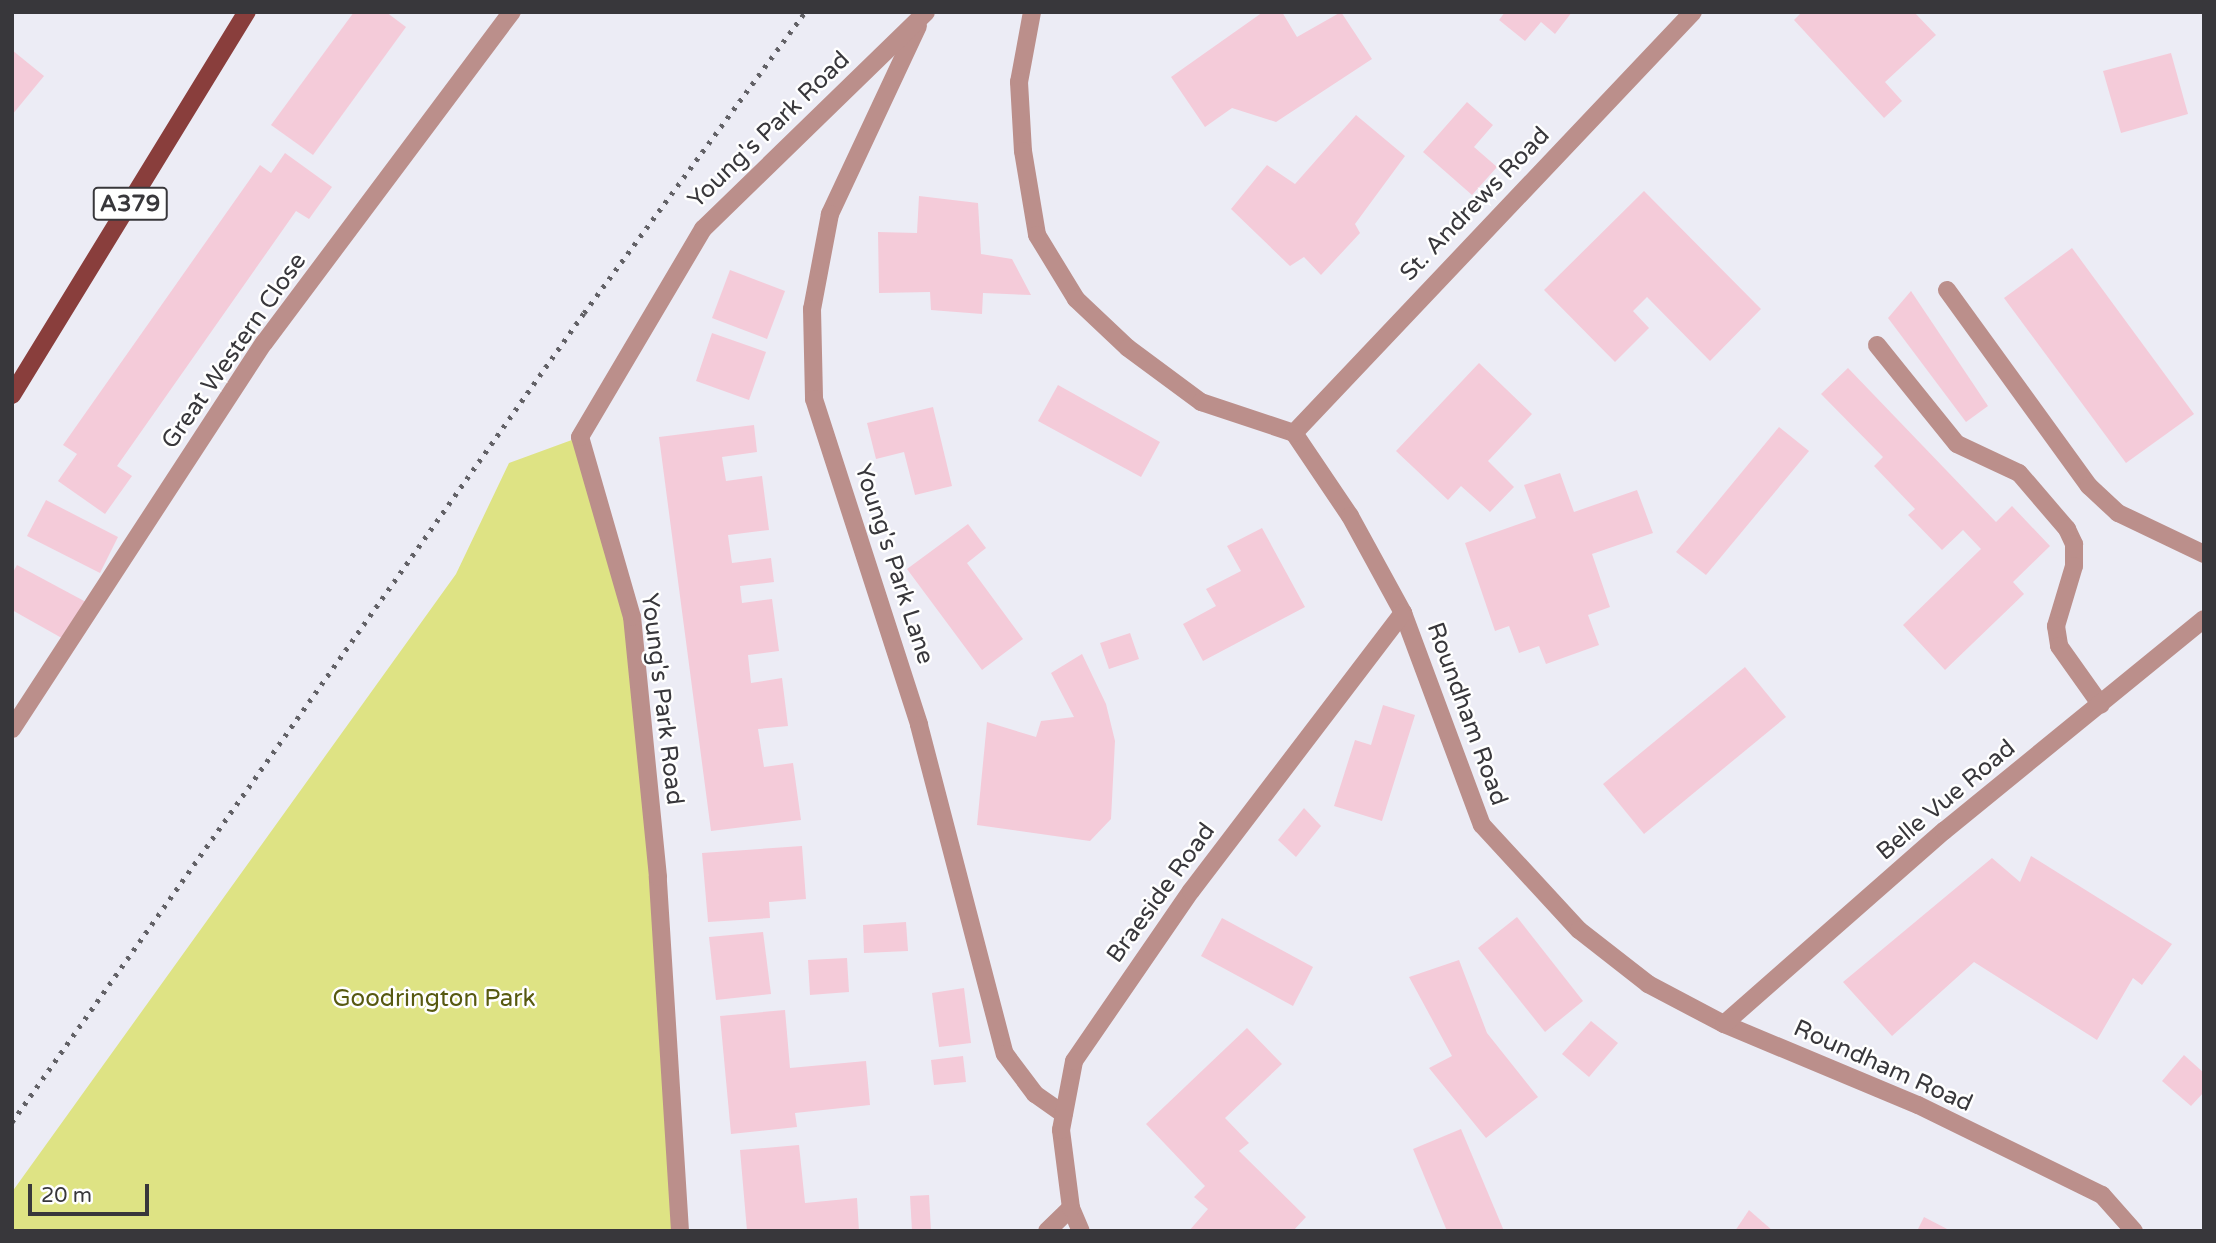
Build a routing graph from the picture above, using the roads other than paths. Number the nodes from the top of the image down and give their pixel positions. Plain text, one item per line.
1 (247, 12) edge
2 (512, 12) edge
3 (1032, 12) edge
4 (1693, 12) edge
5 (924, 14) edge
6 (1947, 290) dead end
7 (1877, 345) dead end
8 (12, 395) edge
9 (1294, 433) junction
10 (2204, 554) edge
11 (1404, 613) junction
12 (2204, 619) edge
13 (2101, 705) junction
14 (12, 729) edge
15 (1724, 1024) junction
16 (1064, 1114) junction
17 (1071, 1208) junction
18 (680, 1231) edge
19 (1047, 1231) edge
20 (1081, 1231) edge
21 (2134, 1231) edge

1 - 8 main road, A379
2 - 14 street, Great Western Close
3 - 9 street
4 - 9 street, St. Andrews Road
5 - 16 street, Young's Park Lane
5 - 18 street, Young's Park Road
6 - 10 street
7 - 13 street
9 - 11 street, Roundham Road
11 - 15 street, Roundham Road
11 - 16 street, Braeside Road
12 - 13 street, Belle Vue Road
13 - 15 street, Belle Vue Road
15 - 21 street, Roundham Road
16 - 17 street, Braeside Road
17 - 19 street
17 - 20 street, Braeside Road

